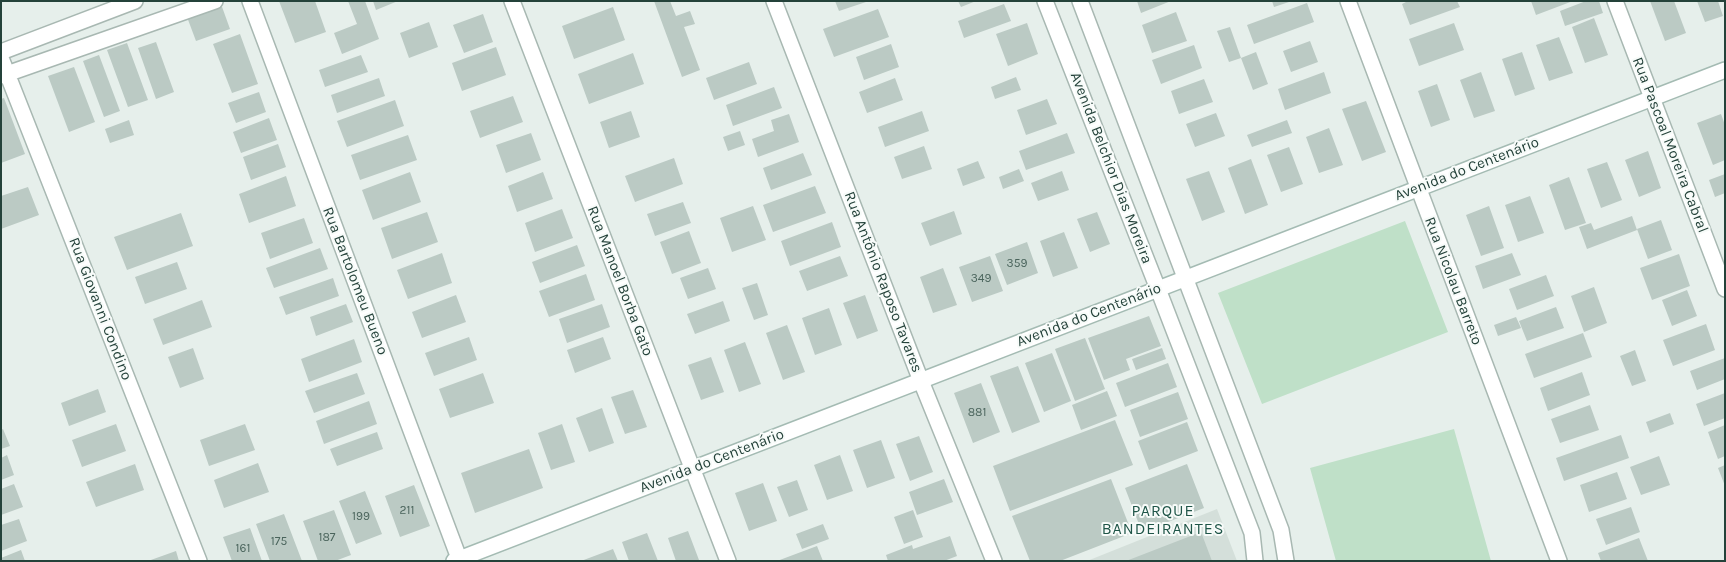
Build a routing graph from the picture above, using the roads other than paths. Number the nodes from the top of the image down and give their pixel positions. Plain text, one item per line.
1 (134, 1) edge
2 (215, 1) edge
3 (250, 1) edge
4 (512, 1) edge
5 (774, 1) edge
6 (1045, 1) edge
7 (1080, 1) edge
8 (1348, 1) edge
9 (1615, 1) edge
10 (1, 52) edge
11 (1, 58) edge
12 (1725, 70) edge
13 (5, 75) edge
14 (1652, 98) junction
15 (1418, 188) junction
16 (1186, 278) junction
17 (1158, 289) junction
18 (1725, 289) edge
19 (921, 381) junction
20 (692, 469) junction
21 (458, 560) edge
22 (199, 561) edge
23 (728, 561) edge
24 (994, 561) edge
25 (1255, 561) edge
26 (1286, 561) edge
27 (1559, 561) edge

1 - 10 street
2 - 13 street
3 - 21 street, Rua Bartolomeu Bueno
4 - 20 street, Rua Manoel Borba Gato
5 - 19 street, Rua Antônio Raposo Tavares
6 - 17 street, Avenida Belchior Dias Moreira
7 - 16 street, Avenida Belchior Dias Moreira
8 - 15 street, Rua Nicolau Barreto
9 - 14 street, Rua Pascoal Moreira Cabral
11 - 13 street, Rua Giovanni Condino
12 - 14 street, Avenida do Centenário
13 - 22 street, Rua Giovanni Condino
14 - 15 street, Avenida do Centenário
14 - 18 street, Rua Pascoal Moreira Cabral
15 - 16 street, Avenida do Centenário
15 - 27 street, Rua Nicolau Barreto
16 - 17 street, Avenida do Centenário
16 - 26 street, Avenida Belchior Dias Moreira
17 - 19 street, Avenida do Centenário
17 - 25 street, Avenida Belchior Dias Moreira
19 - 20 street, Avenida do Centenário
19 - 24 street, Rua Antônio Raposo Tavares
20 - 21 street, Avenida do Centenário
20 - 23 street, Rua Manoel Borba Gato

